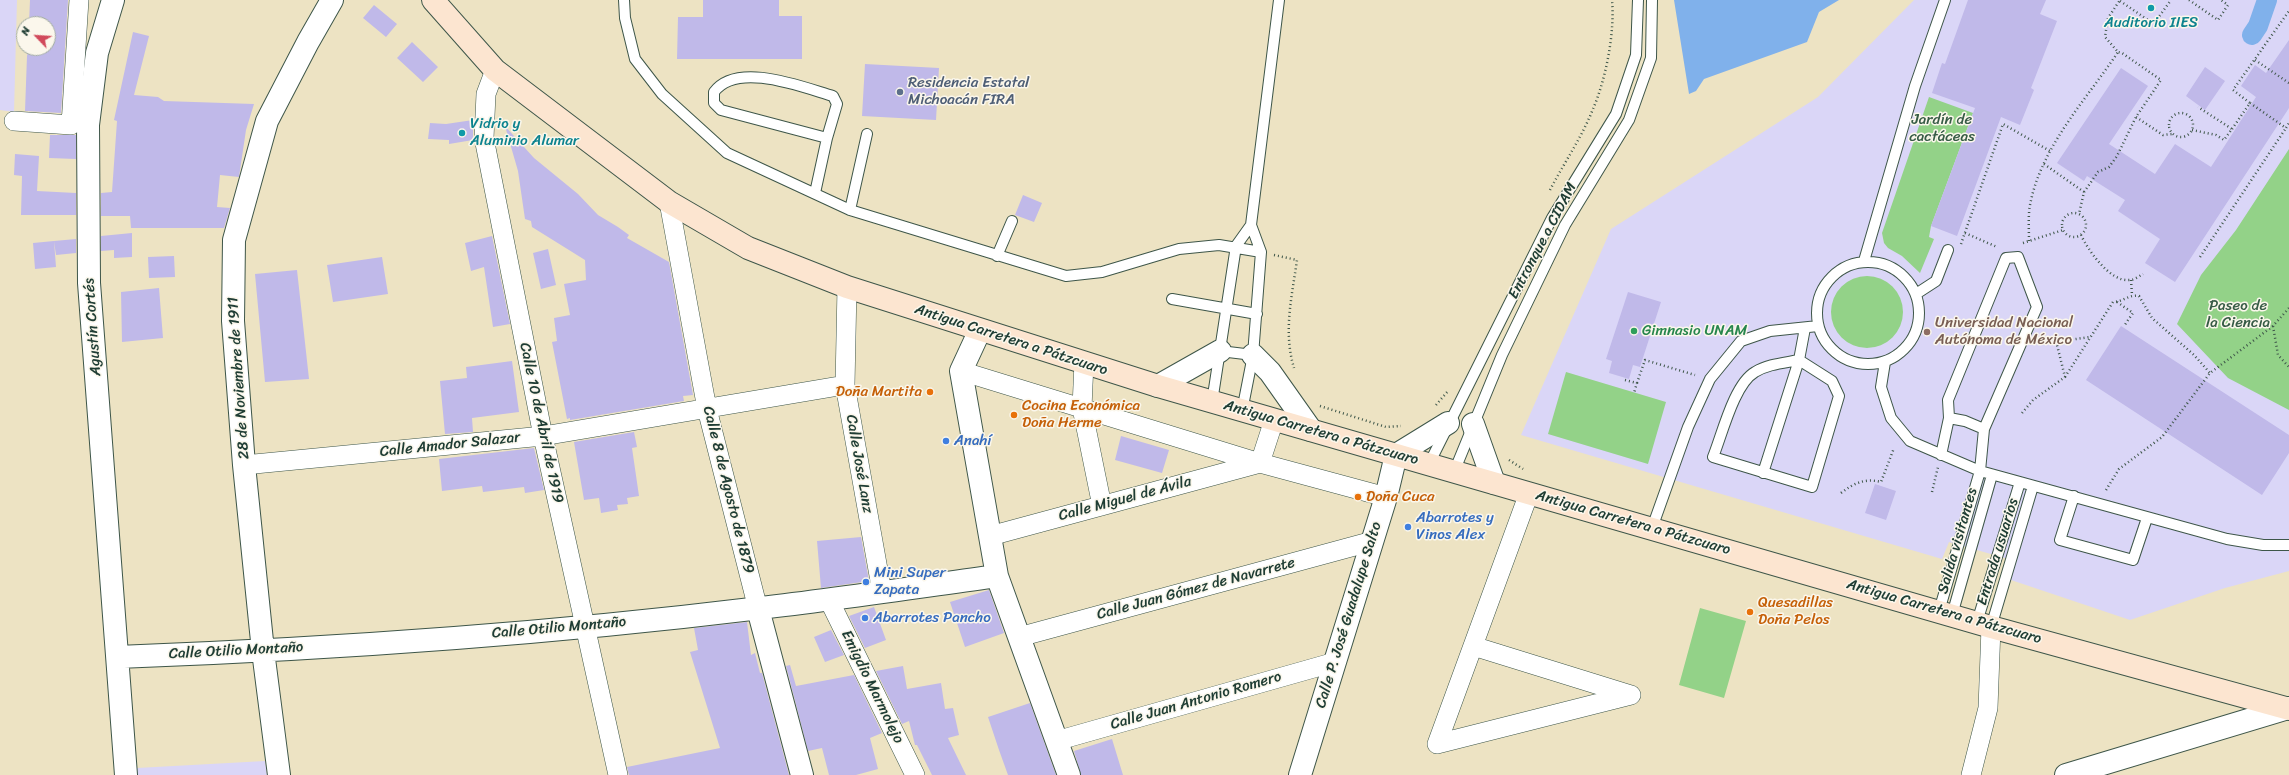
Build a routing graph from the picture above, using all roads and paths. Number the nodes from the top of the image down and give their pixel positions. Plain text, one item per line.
1 (79, 0) edge
2 (113, 0) edge
3 (332, 0) edge
4 (433, 0) edge
5 (624, 0) edge
6 (1279, 0) edge
7 (1612, 0) edge
8 (1638, 0) edge
9 (1652, 0) edge
10 (1945, 0) edge
11 (2120, 0) edge
12 (2171, 0) edge
13 (2189, 0) edge
14 (2220, 0) edge
15 (2289, 11) edge
16 (2118, 52) junction
17 (2255, 60) junction
18 (495, 70) junction
19 (2289, 84) edge
20 (2250, 103) junction
21 (2198, 107) dead end
22 (2136, 117) junction
23 (14, 121) dead end
24 (2289, 124) edge
25 (2286, 128) junction
26 (2232, 129) junction
27 (2192, 130) junction
28 (867, 134) dead end
29 (2172, 134) junction
30 (827, 138) junction
31 (2050, 151) junction
32 (2044, 164) junction
33 (2084, 192) junction
34 (815, 193) junction
35 (1547, 196) dead end
36 (669, 202) junction
37 (850, 210) junction
38 (2079, 214) junction
39 (1552, 218) junction
40 (1012, 221) dead end
41 (1251, 225) junction
42 (1565, 225) junction
43 (2063, 230) junction
44 (1965, 232) junction
45 (2081, 235) junction
46 (1987, 243) dead end
47 (1236, 246) junction
48 (1948, 250) joint
49 (1261, 252) junction
50 (996, 256) junction
51 (2200, 258) dead end
52 (1864, 261) junction
53 (2143, 274) dead end
54 (2131, 280) junction
55 (847, 288) junction
56 (1916, 294) junction
57 (2132, 295) junction
58 (1172, 299) dead end
59 (2117, 302) junction
60 (2289, 308) edge
61 (1226, 309) junction
62 (1257, 314) junction
63 (1818, 326) junction
64 (2124, 326) dead end
65 (2273, 326) junction
66 (1805, 328) junction
67 (980, 330) junction
68 (2090, 337) junction
69 (1486, 348) junction
70 (1220, 351) junction
71 (1253, 354) junction
72 (1502, 355) junction
73 (1799, 360) junction
74 (1084, 362) junction
75 (1885, 362) junction
76 (2289, 367) edge
77 (961, 371) junction
78 (1296, 373) dead end
79 (2210, 373) junction
80 (2065, 377) junction
81 (1710, 379) junction
82 (1625, 380) dead end
83 (1637, 383) junction
84 (845, 385) junction
85 (1158, 386) junction
86 (1449, 390) dead end
87 (1634, 393) dead end
88 (1212, 402) junction
89 (1318, 406) dead end
90 (1435, 406) dead end
91 (1082, 408) junction
92 (707, 409) junction
93 (1242, 410) junction
94 (2022, 412) dead end
95 (1949, 418) junction
96 (1274, 420) junction
97 (1448, 423) junction
98 (1473, 424) junction
99 (1402, 426) dead end
100 (1984, 429) junction
101 (1311, 430) junction
102 (543, 436) junction
103 (1894, 448) dead end
104 (1396, 455) junction
105 (1941, 455) junction
106 (1504, 457) dead end
107 (1260, 463) junction
108 (1429, 464) junction
109 (244, 465) junction
110 (1525, 471) dead end
111 (1980, 471) junction
112 (1454, 472) junction
113 (1763, 473) junction
114 (1992, 474) junction
115 (2020, 482) junction
116 (1494, 483) junction
117 (2033, 486) junction
118 (2106, 490) dead end
119 (1932, 492) dead end
120 (1529, 493) junction
121 (1841, 493) dead end
122 (2074, 496) junction
123 (1386, 497) junction
124 (1102, 506) junction
125 (2147, 518) junction
126 (1652, 528) junction
127 (990, 536) junction
128 (1373, 541) junction
129 (2289, 545) edge
130 (997, 576) junction
131 (882, 592) junction
132 (829, 600) junction
133 (758, 609) junction
134 (1946, 613) junction
135 (1984, 625) junction
136 (586, 627) junction
137 (1019, 637) junction
138 (1473, 646) junction
139 (263, 651) junction
140 (118, 657) junction
141 (1335, 662) junction
142 (2289, 708) edge
143 (1056, 741) junction
144 (126, 775) edge
145 (280, 775) edge
146 (618, 775) edge
147 (802, 775) edge
148 (915, 775) edge
149 (1068, 775) edge
150 (1300, 775) edge
151 (1971, 775) edge
152 (2066, 775) edge

1 - 23 street
2 - 140 street, Agustín Cortés
3 - 109 street, 28 de Noviembre de 1911
4 - 18 main road, Antigua Carretera a Pátzcuaro
5 - 34 lane
6 - 41 lane
7 - 35 path
8 - 39 lane, Entronque a CIDAM
9 - 42 lane, Entronque a CIDAM
10 - 52 lane
11 - 12 path
11 - 16 path
13 - 14 path
15 - 17 path
16 - 22 path
16 - 31 path
17 - 19 path
17 - 20 path
18 - 36 main road, Antigua Carretera a Pátzcuaro
18 - 102 street, Calle 10 de Abril de 1919
20 - 25 path
20 - 26 path
21 - 26 path
22 - 29 path
22 - 33 path
24 - 25 path
25 - 51 path
26 - 27 path
27 - 29 path
27 - 29 path
28 - 37 lane
30 - 30 lane
30 - 34 lane
31 - 32 path
31 - 44 path
32 - 33 path
32 - 43 path
33 - 38 path
34 - 37 lane
36 - 55 main road, Antigua Carretera a Pátzcuaro
36 - 92 street, Calle 8 de Agosto de 1879
37 - 50 lane
38 - 43 path
38 - 45 path
39 - 42 lane
39 - 69 lane, Entronque a CIDAM
40 - 50 lane
41 - 47 lane
41 - 49 lane
42 - 72 lane, Entronque a CIDAM
43 - 45 path
44 - 46 path
44 - 48 path
45 - 54 path
47 - 49 lane
47 - 50 lane
47 - 61 lane
48 - 56 lane
49 - 62 lane
49 - 78 path
52 - 56 lane
52 - 63 lane
53 - 54 path
54 - 57 path
55 - 67 main road, Antigua Carretera a Pátzcuaro
55 - 84 street, Calle José Lanz
56 - 75 lane
57 - 59 path
57 - 79 path
58 - 61 lane
59 - 64 path
59 - 68 path
60 - 65 path
61 - 62 lane
61 - 70 lane
62 - 71 lane
63 - 66 lane
63 - 75 lane
65 - 76 path
65 - 79 path
66 - 73 lane
66 - 81 lane
67 - 74 main road, Antigua Carretera a Pátzcuaro
67 - 77 street
68 - 80 path
68 - 80 path
69 - 72 lane
69 - 97 lane, Entronque a CIDAM
70 - 71 lane
70 - 85 street
70 - 88 lane
71 - 93 lane
71 - 101 street
72 - 98 lane, Entronque a CIDAM
73 - 113 lane
73 - 113 lane
73 - 113 lane
74 - 85 main road, Antigua Carretera a Pátzcuaro
74 - 91 street
75 - 105 lane
77 - 91 street
77 - 127 street
79 - 118 path
80 - 94 path
81 - 83 path
81 - 126 lane
82 - 83 path
83 - 87 path
84 - 92 street, Calle Amador Salazar
84 - 131 street, Calle José Lanz
85 - 88 main road, Antigua Carretera a Pátzcuaro
86 - 90 path
88 - 93 main road, Antigua Carretera a Pátzcuaro
89 - 99 path
91 - 107 street
91 - 124 street
92 - 102 street, Calle Amador Salazar
92 - 133 street, Calle 8 de Agosto de 1879
93 - 96 main road, Antigua Carretera a Pátzcuaro
95 - 100 lane
95 - 100 lane
95 - 105 lane
96 - 101 main road, Antigua Carretera a Pátzcuaro
96 - 107 street
97 - 104 street
97 - 108 lane, Entronque a CIDAM
98 - 112 lane, Entronque a CIDAM
98 - 116 street
100 - 111 lane
101 - 104 main road, Antigua Carretera a Pátzcuaro
102 - 109 street, Calle Amador Salazar
102 - 136 street, Calle 10 de Abril de 1919
103 - 121 path
104 - 108 main road, Antigua Carretera a Pátzcuaro
104 - 123 street, Calle P. José Guadalupe Salto
105 - 111 lane
105 - 119 path
106 - 110 path
107 - 123 street
107 - 124 street, Calle Miguel de Ávila
108 - 112 main road, Antigua Carretera a Pátzcuaro
109 - 139 street, 28 de Noviembre de 1911
111 - 114 lane
111 - 134 lane
112 - 116 main road, Antigua Carretera a Pátzcuaro
114 - 115 lane
114 - 134 lane, Salida visitantes
115 - 117 lane
115 - 135 lane
116 - 120 main road, Antigua Carretera a Pátzcuaro
117 - 122 lane
117 - 135 lane, Entrada usuarios
120 - 126 main road, Antigua Carretera a Pátzcuaro
120 - 138 street
122 - 125 lane
122 - 125 lane
123 - 128 street, Calle P. José Guadalupe Salto
124 - 127 street, Calle Miguel de Ávila
125 - 129 lane
126 - 134 main road, Antigua Carretera a Pátzcuaro
127 - 130 street
128 - 137 street, Calle Juan Gómez de Navarrete
128 - 141 street, Calle P. José Guadalupe Salto
130 - 131 street, Calle Otilio Montaño
130 - 137 street
131 - 132 street, Calle Otilio Montaño
132 - 133 street, Calle Otilio Montaño
132 - 148 street, Emigdio Marmolejo
133 - 136 street, Calle Otilio Montaño
133 - 147 street, Calle 8 de Agosto de 1879
134 - 135 main road, Antigua Carretera a Pátzcuaro
135 - 142 main road, Antigua Carretera a Pátzcuaro
135 - 151 street
136 - 139 street, Calle Otilio Montaño
136 - 146 street, Calle 10 de Abril de 1919
137 - 143 street
138 - 138 street
139 - 140 street, Calle Otilio Montaño
139 - 145 street, 28 de Noviembre de 1911
140 - 144 street, Agustín Cortés
141 - 143 street, Calle Juan Antonio Romero
141 - 150 street, Calle P. José Guadalupe Salto
142 - 152 street
143 - 149 street

